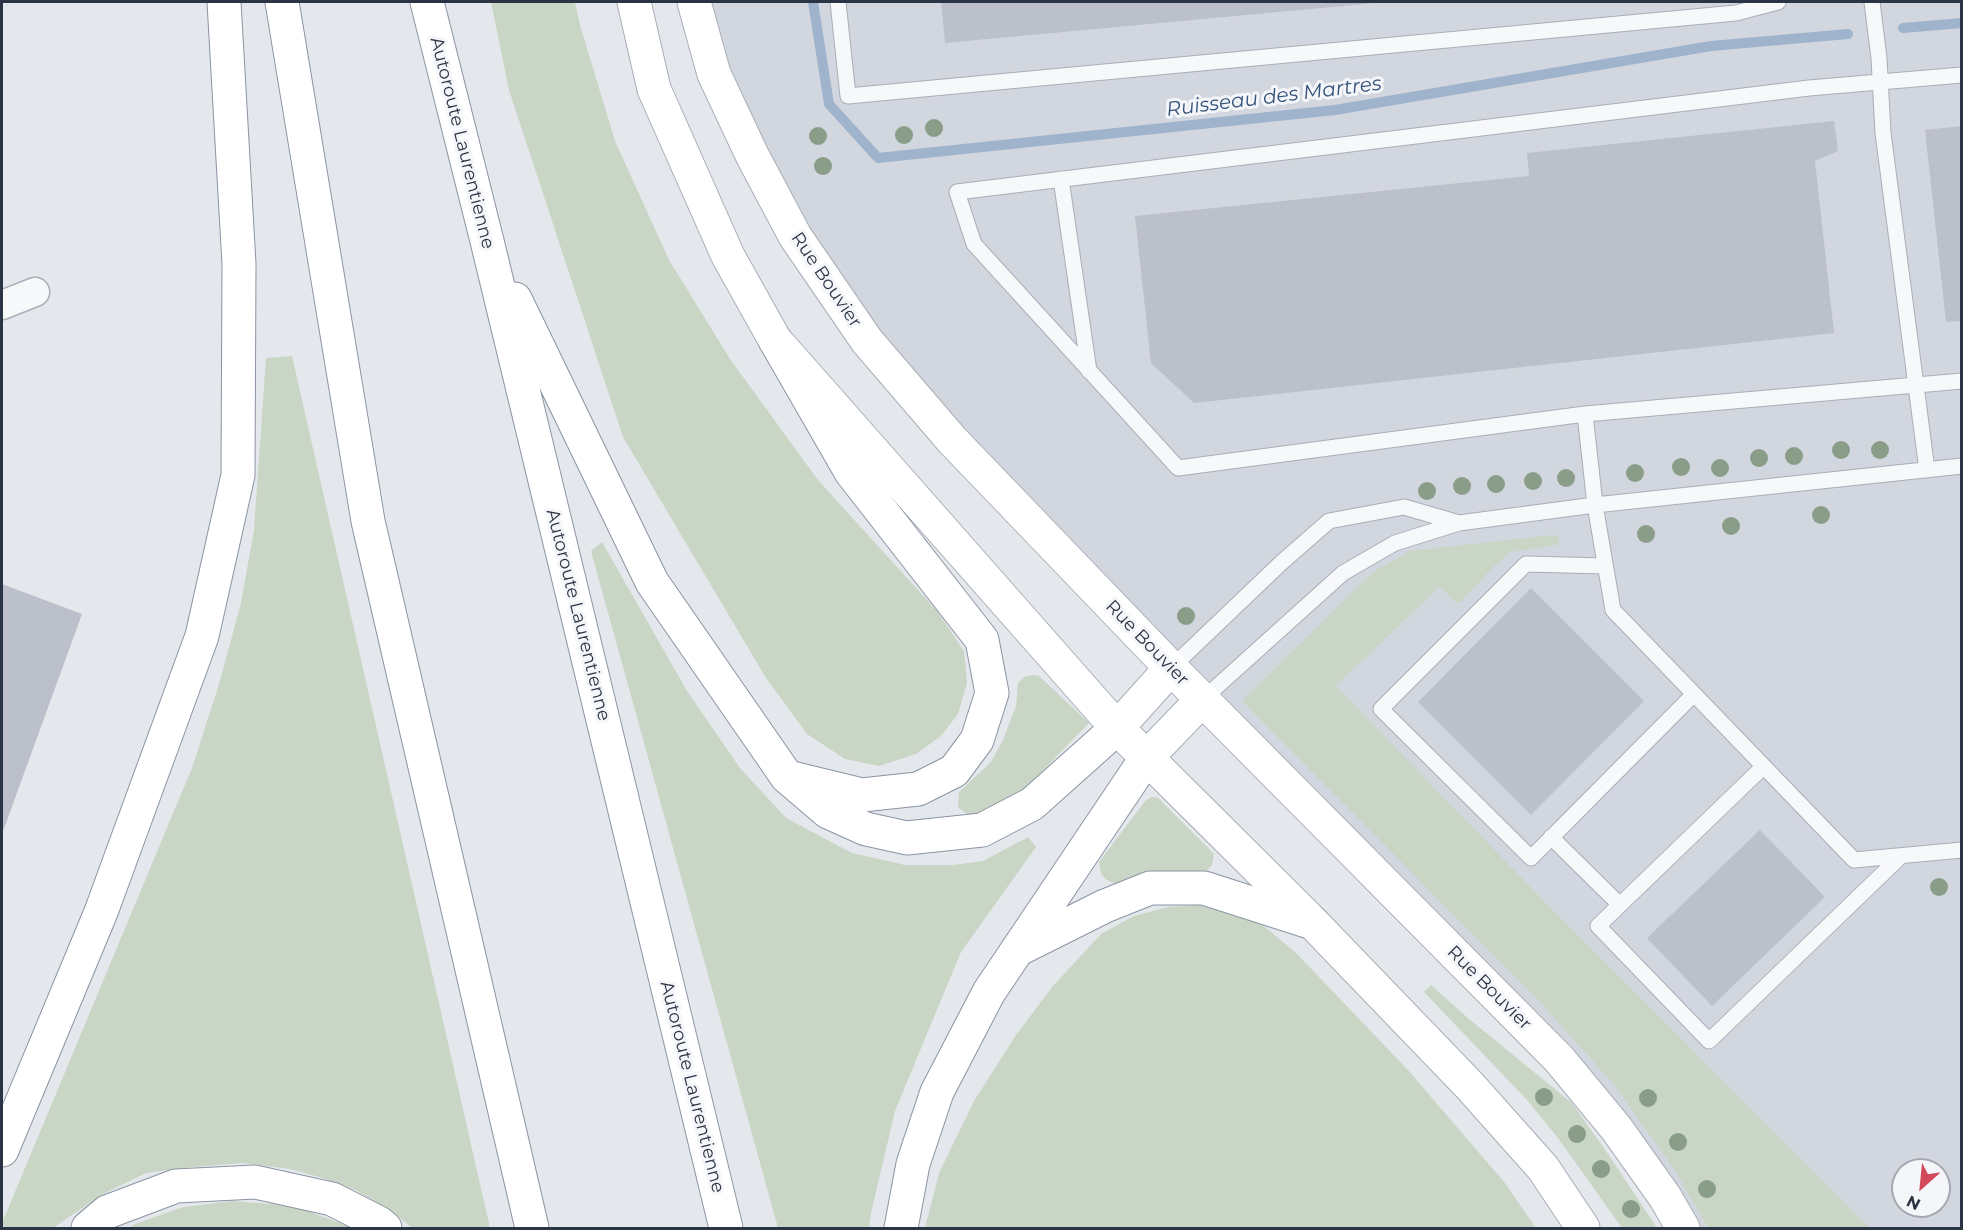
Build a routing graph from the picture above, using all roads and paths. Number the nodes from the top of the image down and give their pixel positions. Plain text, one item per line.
1 (224, 2) edge
2 (282, 2) edge
3 (427, 2) edge
4 (634, 2) edge
5 (694, 2) edge
6 (838, 2) edge
7 (1778, 2) edge
8 (1872, 2) edge
9 (1962, 75) edge
10 (1880, 81) junction
11 (1061, 179) junction
12 (487, 241) junction
13 (35, 292) dead end
14 (2, 305) edge
15 (775, 340) junction
16 (1089, 371) junction
17 (1962, 381) edge
18 (1915, 386) junction
19 (1585, 414) junction
20 (1962, 466) edge
21 (1927, 471) junction
22 (1595, 506) junction
23 (1459, 523) junction
24 (1605, 566) junction
25 (1171, 668) junction
26 (1694, 694) junction
27 (1202, 700) junction
28 (1116, 728) junction
29 (1147, 757) junction
30 (1763, 767) junction
31 (787, 777) junction
32 (1551, 837) junction
33 (1962, 850) edge
34 (1900, 857) junction
35 (1620, 905) junction
36 (1313, 923) junction
37 (1016, 951) junction
38 (5, 1139) edge
39 (88, 1228) edge
40 (385, 1228) edge
41 (532, 1228) edge
42 (726, 1228) edge
43 (901, 1228) edge
44 (1583, 1228) edge
45 (1683, 1228) edge

1 - 38 main road
2 - 41 main road
3 - 12 main road, Autoroute Laurentienne
4 - 15 main road
5 - 25 main road, Rue Bouvier
6 - 7 lane
8 - 10 lane
9 - 10 lane
10 - 11 lane
10 - 18 lane
11 - 16 lane
11 - 16 lane
12 - 31 main road
12 - 42 main road, Autoroute Laurentienne
13 - 14 street
15 - 28 main road
15 - 31 main road
16 - 19 lane
17 - 18 lane
18 - 19 lane
18 - 21 lane
19 - 22 lane
20 - 21 lane
21 - 22 lane
22 - 23 lane
22 - 24 lane
23 - 25 lane
23 - 27 lane
24 - 26 lane
24 - 32 lane
25 - 27 main road, Rue Bouvier
25 - 28 main road
26 - 30 lane
26 - 32 lane
27 - 29 main road
27 - 45 main road, Rue Bouvier
28 - 29 main road
28 - 31 main road
29 - 36 main road
29 - 37 main road
30 - 34 lane
30 - 35 lane
32 - 35 lane
33 - 34 lane
34 - 35 lane
36 - 37 main road
36 - 44 main road
37 - 43 main road
39 - 40 main road

